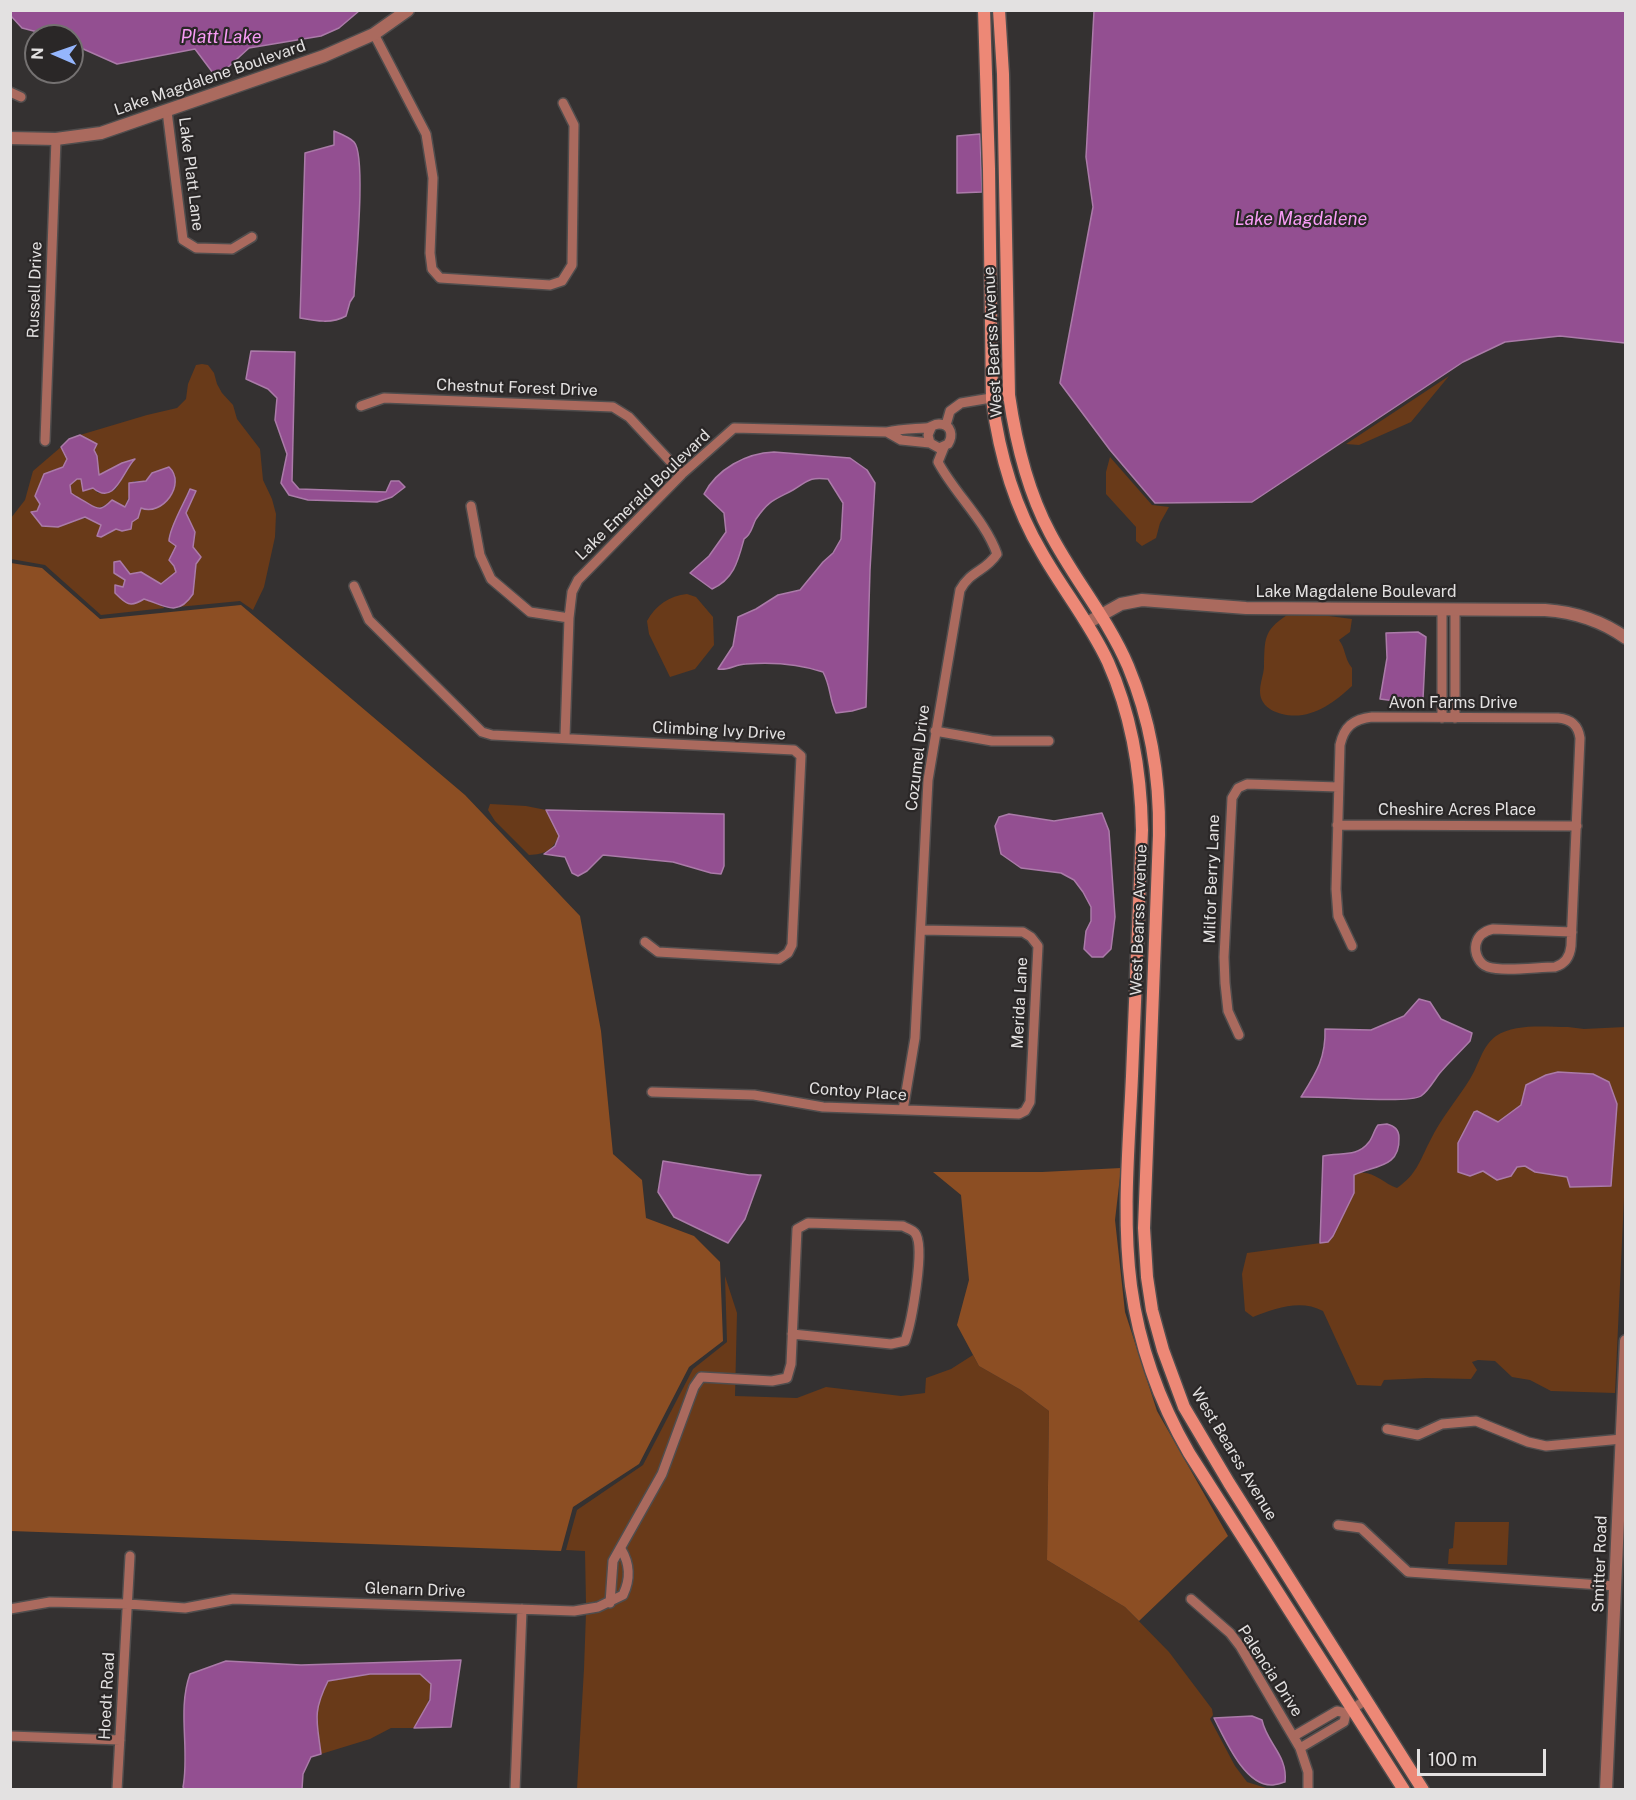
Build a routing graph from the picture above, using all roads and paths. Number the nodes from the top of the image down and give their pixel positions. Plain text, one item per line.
1 (408, 10) edge
2 (984, 10) edge
3 (999, 10) edge
4 (375, 34) junction
5 (10, 92) edge
6 (21, 97) dead end
7 (563, 103) dead end
8 (167, 111) junction
9 (10, 138) edge
10 (56, 139) junction
11 (252, 237) dead end
12 (1009, 395) junction
13 (992, 399) junction
14 (361, 406) dead end
15 (946, 425) junction
16 (931, 428) junction
17 (887, 432) junction
18 (45, 441) dead end
19 (930, 443) junction
20 (944, 447) junction
21 (682, 474) junction
22 (471, 506) dead end
23 (354, 586) dead end
24 (1449, 609) junction
25 (1101, 614) junction
26 (568, 618) junction
27 (1086, 623) junction
28 (1626, 638) edge
29 (1442, 674) junction
30 (1455, 674) junction
31 (1442, 717) junction
32 (1455, 718) junction
33 (935, 731) junction
34 (565, 737) junction
35 (1049, 741) dead end
36 (1338, 787) junction
37 (1337, 825) junction
38 (1576, 826) junction
39 (921, 930) junction
40 (1572, 932) junction
41 (645, 942) dead end
42 (1352, 946) dead end
43 (1239, 1035) dead end
44 (652, 1092) dead end
45 (903, 1110) junction
46 (1026, 1111) joint
47 (792, 1334) junction
48 (1626, 1341) edge
49 (1169, 1416) junction
50 (1387, 1429) dead end
51 (1622, 1439) junction
52 (1229, 1483) junction
53 (1338, 1525) dead end
54 (621, 1549) junction
55 (130, 1556) dead end
56 (1616, 1586) junction
57 (1191, 1599) dead end
58 (610, 1603) junction
59 (128, 1604) junction
60 (10, 1609) edge
61 (522, 1609) junction
62 (1366, 1700) junction
63 (1348, 1712) junction
64 (10, 1736) edge
65 (1294, 1736) junction
66 (120, 1740) junction
67 (1300, 1748) junction
68 (117, 1790) edge
69 (515, 1790) edge
70 (1308, 1790) edge
71 (1404, 1790) edge
72 (1423, 1790) edge
73 (1606, 1790) edge

1 - 4 street, Lake Magdalene Boulevard
2 - 13 main road, West Bearss Avenue
3 - 12 main road, West Bearss Avenue
4 - 7 street
4 - 8 street, Lake Magdalene Boulevard
5 - 6 street
8 - 10 street, Lake Magdalene Boulevard
8 - 11 street, Lake Platt Lane
9 - 10 street, Lake Magdalene Boulevard
10 - 18 street, Russell Drive
12 - 13 street
12 - 25 main road, West Bearss Avenue
13 - 15 street
13 - 27 main road, West Bearss Avenue
14 - 21 street, Chestnut Forest Drive
15 - 16 street
15 - 20 street
16 - 17 street, Lake Emerald Boulevard
16 - 19 street
17 - 19 street, Lake Emerald Boulevard
17 - 21 street, Lake Emerald Boulevard
19 - 20 street
20 - 33 street, Cozumel Drive
21 - 26 street, Lake Emerald Boulevard
22 - 26 street
23 - 34 street, Climbing Ivy Drive
24 - 25 street, Lake Magdalene Boulevard
24 - 28 street, Lake Magdalene Boulevard
24 - 29 street
24 - 30 street
25 - 27 street, Lake Magdalene Boulevard
25 - 52 main road, West Bearss Avenue
26 - 34 street, Lake Emerald Boulevard
27 - 49 main road, West Bearss Avenue
29 - 30 street
29 - 31 street
30 - 32 street
31 - 32 street, Avon Farms Drive
31 - 36 street, Avon Farms Drive
32 - 38 street, Avon Farms Drive
33 - 35 street
33 - 39 street, Cozumel Drive
34 - 41 street, Climbing Ivy Drive
36 - 37 street, Avon Farms Drive
36 - 43 street, Milfor Berry Lane
37 - 38 street, Cheshire Acres Place
37 - 42 street, Avon Farms Drive
38 - 40 street, Avon Farms Drive
39 - 45 street, Cozumel Drive
39 - 46 street, Merida Lane
40 - 40 street, Avon Farms Drive
44 - 45 street, Contoy Place
45 - 46 street, Contoy Place
47 - 47 street
47 - 54 street
48 - 51 street, Smitter Road
49 - 52 main road
49 - 63 main road, West Bearss Avenue
50 - 51 street
51 - 56 street, Smitter Road
52 - 62 main road, West Bearss Avenue
53 - 56 street
54 - 58 street
54 - 58 street
55 - 59 street, Hoedt Road
56 - 73 street, Smitter Road
57 - 65 street, Palencia Drive
58 - 61 street, Glenarn Drive
59 - 60 street, Glenarn Drive
59 - 61 street, Glenarn Drive
59 - 66 street, Hoedt Road
61 - 69 street
62 - 63 street, Palencia Drive
62 - 72 main road, West Bearss Avenue
63 - 65 street, Palencia Drive
63 - 67 street, Palencia Drive
63 - 71 main road, West Bearss Avenue
64 - 66 street
65 - 67 street, Palencia Drive
66 - 68 street, Hoedt Road
67 - 70 street, Palencia Drive

